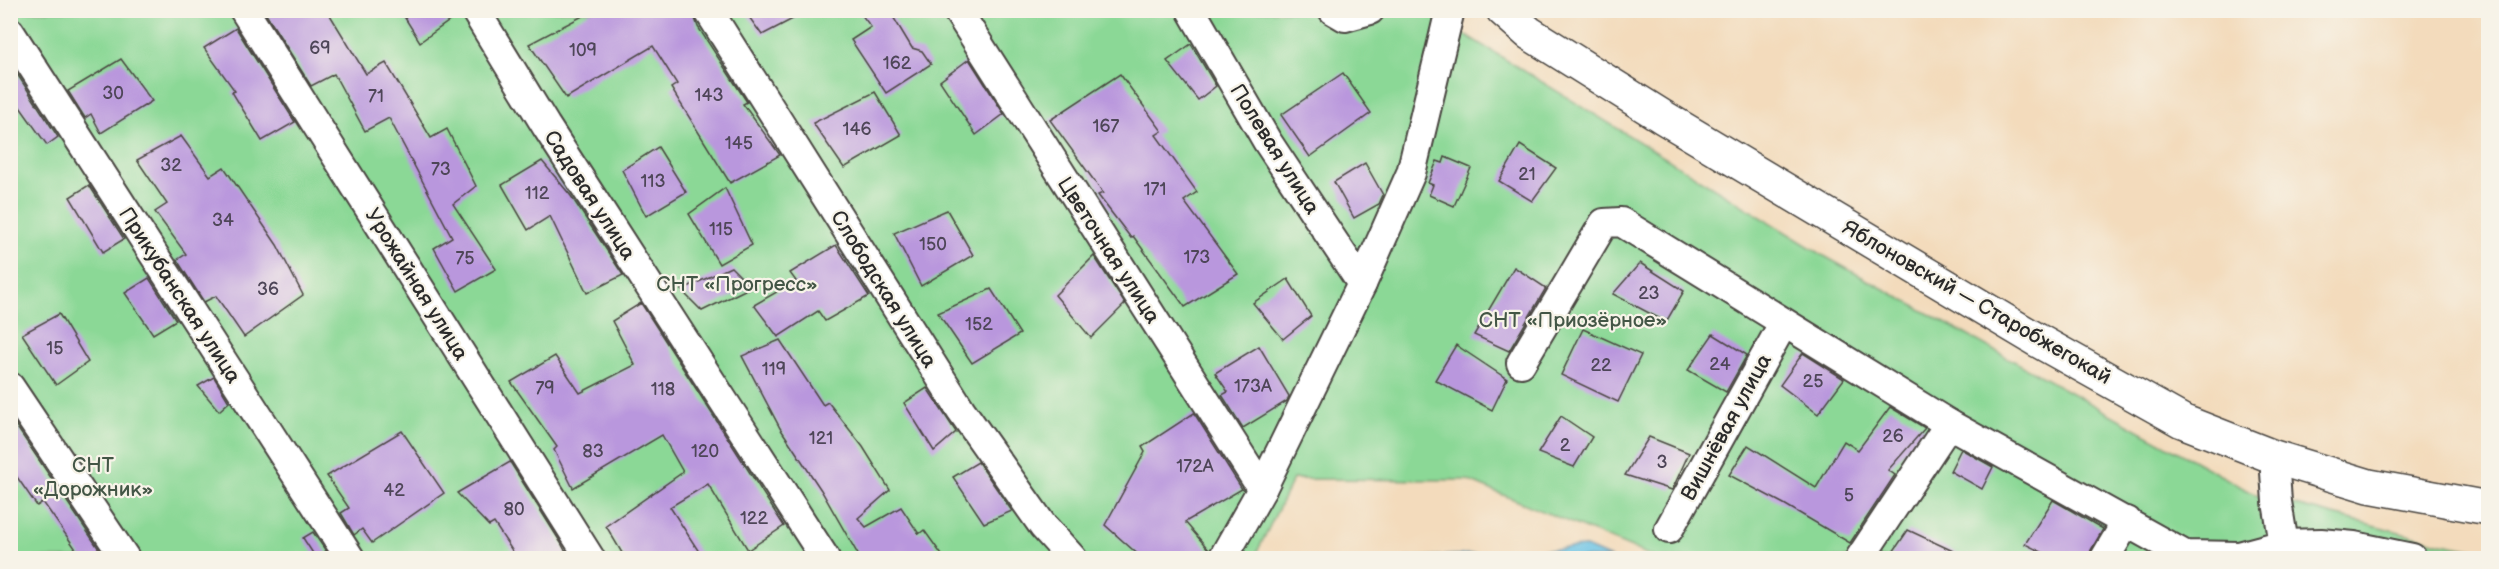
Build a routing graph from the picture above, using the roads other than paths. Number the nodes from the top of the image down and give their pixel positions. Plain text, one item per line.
1 (244, 10) edge
2 (475, 10) edge
3 (708, 10) edge
4 (957, 10) edge
5 (1191, 10) edge
6 (1333, 10) edge
7 (1370, 10) edge
8 (1450, 10) edge
9 (1503, 10) edge
10 (10, 32) edge
11 (1362, 284) junction
12 (1783, 324) junction
13 (1521, 363) dead end
14 (10, 387) edge
15 (1948, 424) junction
16 (2274, 457) junction
17 (1262, 489) junction
18 (2488, 508) edge
19 (2127, 521) junction
20 (1669, 529) dead end
21 (2284, 544) junction
22 (2354, 552) edge
23 (124, 558) edge
24 (350, 558) edge
25 (590, 558) edge
26 (825, 558) edge
27 (1072, 558) edge
28 (1223, 558) edge
29 (1860, 558) edge
30 (2105, 558) edge
31 (2412, 558) edge

1 - 25 street, Урожайная улица
2 - 26 street, Садовая улица
3 - 27 street, Слободская улица
4 - 17 street, Цветочная улица
5 - 11 street, Полевая улица
6 - 7 street
8 - 11 street
9 - 16 street, Яблоновский — Старобжегокай
10 - 24 street, Прикубанская улица
11 - 17 street
12 - 13 street
12 - 15 street
12 - 20 street, Вишнёвая улица
14 - 23 street
15 - 19 street
15 - 29 street
16 - 18 street, Яблоновский — Старобжегокай
16 - 21 street
17 - 28 street
19 - 21 street
19 - 30 street
21 - 22 street
22 - 31 street

